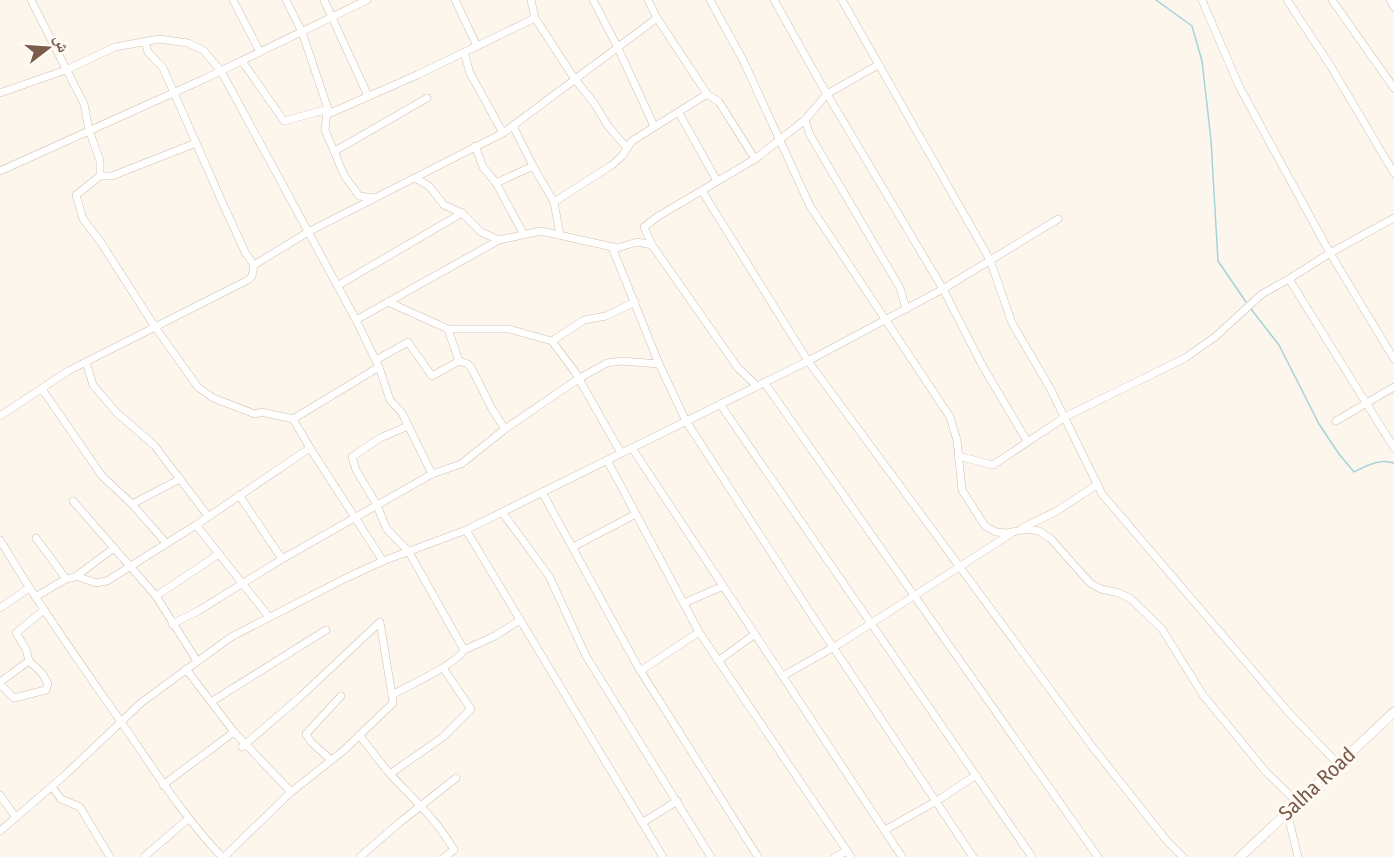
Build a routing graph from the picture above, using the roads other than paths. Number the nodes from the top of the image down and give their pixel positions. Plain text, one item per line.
1 (31, 0) edge
2 (232, 0) edge
3 (286, 0) edge
4 (324, 0) edge
5 (368, 0) edge
6 (455, 0) edge
7 (531, 0) edge
8 (592, 0) edge
9 (648, 0) edge
10 (710, 0) edge
11 (774, 0) edge
12 (842, 0) edge
13 (1202, 0) edge
14 (1287, 0) edge
15 (1332, 0) edge
16 (1390, 0) edge
17 (1394, 7) edge
18 (333, 17) junction
19 (536, 18) junction
20 (657, 18) junction
21 (302, 32) junction
22 (145, 42) junction
23 (477, 46) junction
24 (617, 46) junction
25 (260, 52) junction
26 (464, 52) junction
27 (242, 61) junction
28 (878, 65) junction
29 (66, 70) junction
30 (221, 71) junction
31 (576, 78) junction
32 (1394, 88) edge
33 (174, 92) junction
34 (0, 93) edge
35 (707, 94) junction
36 (827, 94) junction
37 (368, 96) junction
38 (427, 98) dead end
39 (327, 112) junction
40 (679, 113) junction
41 (805, 120) junction
42 (513, 126) junction
43 (654, 126) junction
44 (89, 130) junction
45 (503, 133) junction
46 (780, 140) junction
47 (196, 143) junction
48 (476, 146) junction
49 (627, 148) junction
50 (335, 152) junction
51 (755, 159) junction
52 (532, 166) junction
53 (0, 170) edge
54 (1394, 173) edge
55 (100, 176) junction
56 (417, 179) junction
57 (717, 181) junction
58 (496, 183) junction
59 (702, 191) junction
60 (374, 198) junction
61 (554, 202) junction
62 (462, 213) junction
63 (1394, 218) edge
64 (1058, 219) dead end
65 (308, 232) junction
66 (523, 233) junction
67 (560, 235) junction
68 (499, 240) junction
69 (652, 245) junction
70 (612, 247) junction
71 (1330, 253) junction
72 (990, 260) junction
73 (254, 265) junction
74 (1289, 279) junction
75 (337, 286) junction
76 (943, 289) junction
77 (388, 302) junction
78 (635, 302) junction
79 (906, 309) junction
80 (356, 320) junction
81 (885, 320) junction
82 (155, 327) junction
83 (448, 329) junction
84 (552, 341) junction
85 (1394, 359) edge
86 (376, 360) junction
87 (459, 361) junction
88 (808, 361) junction
89 (86, 362) junction
90 (659, 364) junction
91 (379, 367) junction
92 (578, 379) junction
93 (761, 384) junction
94 (1394, 387) edge
95 (42, 389) junction
96 (1366, 403) junction
97 (720, 404) junction
98 (0, 417) edge
99 (1065, 417) junction
100 (293, 419) junction
101 (1336, 420) dead end
102 (686, 421) junction
103 (408, 426) junction
104 (505, 429) junction
105 (1027, 441) junction
106 (309, 448) junction
107 (632, 448) junction
108 (1394, 448) edge
109 (621, 453) junction
110 (958, 456) junction
111 (608, 459) junction
112 (432, 474) junction
113 (180, 479) junction
114 (1098, 484) junction
115 (542, 492) junction
116 (239, 495) junction
117 (73, 501) dead end
118 (132, 504) junction
119 (377, 505) junction
120 (502, 512) junction
121 (636, 514) junction
122 (208, 516) junction
123 (355, 518) junction
124 (196, 525) junction
125 (465, 530) junction
126 (1012, 533) junction
127 (36, 538) dead end
128 (0, 540) edge
129 (166, 543) junction
130 (573, 547) junction
131 (114, 548) junction
132 (409, 552) junction
133 (219, 554) junction
134 (282, 559) junction
135 (383, 561) junction
136 (131, 566) junction
137 (959, 567) junction
138 (76, 576) junction
139 (66, 579) junction
140 (242, 584) junction
141 (723, 586) junction
142 (29, 588) junction
143 (156, 596) junction
144 (915, 596) junction
145 (35, 597) junction
146 (684, 603) junction
147 (0, 608) edge
148 (44, 610) junction
149 (268, 617) junction
150 (520, 620) junction
151 (871, 623) junction
152 (172, 624) junction
153 (326, 630) dead end
154 (699, 632) junction
155 (755, 634) junction
156 (833, 648) junction
157 (464, 650) junction
158 (29, 661) junction
159 (197, 661) junction
160 (718, 661) junction
161 (443, 668) junction
162 (186, 669) junction
163 (640, 671) junction
164 (783, 676) junction
165 (0, 682) edge
166 (392, 694) junction
167 (341, 696) dead end
168 (211, 702) junction
169 (1394, 712) edge
170 (120, 721) junction
171 (234, 732) junction
172 (359, 735) junction
173 (243, 745) junction
174 (331, 760) junction
175 (1338, 764) junction
176 (390, 774) junction
177 (976, 775) junction
178 (456, 778) dead end
179 (163, 785) junction
180 (52, 787) junction
181 (291, 792) junction
182 (0, 795) edge
183 (677, 801) junction
184 (935, 801) junction
185 (1298, 803) junction
186 (421, 806) junction
187 (1287, 812) junction
188 (16, 818) junction
189 (188, 819) junction
190 (642, 823) junction
191 (885, 830) junction
192 (0, 831) edge
193 (849, 854) edge
194 (110, 857) edge
195 (144, 857) edge
196 (223, 857) edge
197 (360, 857) edge
198 (444, 857) edge
199 (663, 857) edge
200 (711, 857) edge
201 (758, 857) edge
202 (835, 857) edge
203 (902, 857) edge
204 (973, 857) edge
205 (1032, 857) edge
206 (1098, 857) edge
207 (1183, 857) edge
208 (1240, 857) edge
209 (1298, 857) edge

1 - 29 street
2 - 25 street
3 - 21 street
4 - 18 street
5 - 18 street
6 - 23 street
7 - 19 street
8 - 24 street
9 - 20 street
10 - 46 street
11 - 36 street
12 - 28 street
13 - 71 street
14 - 54 street
15 - 32 street
16 - 17 street
18 - 21 street
18 - 37 street
19 - 23 street
19 - 31 street
20 - 24 street
20 - 35 street
21 - 25 street
21 - 39 street
22 - 29 street
22 - 30 street
22 - 33 street
23 - 26 street
24 - 31 street
24 - 43 street
25 - 27 street
26 - 37 street
26 - 45 street
27 - 30 street
27 - 39 street
28 - 36 street
28 - 72 street
29 - 34 street
29 - 44 street
30 - 33 street
30 - 65 street
31 - 42 street
31 - 49 street
33 - 44 street
33 - 47 street
35 - 40 street
35 - 51 street
36 - 41 street
36 - 76 street
37 - 39 street
38 - 50 street
39 - 50 street
40 - 43 street
40 - 57 street
41 - 46 street
41 - 79 street
42 - 45 street
42 - 52 street
43 - 49 street
44 - 53 street
44 - 55 street
45 - 48 street
46 - 51 street
46 - 81 street
47 - 55 street
47 - 73 street
48 - 56 street
48 - 58 street
49 - 61 street
50 - 60 street
51 - 57 street
52 - 58 street
52 - 61 street
55 - 82 street
56 - 60 street
56 - 62 street
57 - 59 street
58 - 66 street
59 - 69 street
59 - 88 street
60 - 65 street
61 - 67 street
62 - 68 street
62 - 75 street
63 - 71 street
64 - 72 street
65 - 73 street
65 - 75 street
66 - 67 street
66 - 68 street
67 - 70 street
68 - 77 street
69 - 70 street
69 - 93 street
70 - 78 street
71 - 74 street
71 - 85 street
72 - 76 street
72 - 99 street
73 - 82 street
74 - 96 street
74 - 99 street
75 - 80 street
76 - 79 street
76 - 105 street
77 - 80 street
77 - 83 street
78 - 84 street
78 - 90 street
79 - 81 street
80 - 86 street
81 - 88 street
81 - 110 street
82 - 89 street
82 - 100 street
83 - 84 street
83 - 87 street
84 - 92 street
86 - 87 street
86 - 91 street
87 - 104 street
88 - 93 street
88 - 137 street
89 - 95 street
89 - 113 street
90 - 92 street
90 - 102 street
91 - 100 street
91 - 103 street
92 - 104 street
92 - 109 street
93 - 97 street
93 - 144 street
94 - 96 street
95 - 98 street
95 - 118 street
96 - 101 street
96 - 108 street
97 - 102 street
97 - 151 street
99 - 105 street
99 - 114 street
100 - 106 street
102 - 107 street
102 - 156 street
103 - 112 street
103 - 119 street
104 - 112 street
105 - 110 street
106 - 116 street
106 - 123 street
107 - 109 street
107 - 141 street
109 - 111 street
110 - 126 street
111 - 115 street
111 - 121 street
112 - 119 street
113 - 118 street
113 - 122 street
114 - 126 street
114 - 175 street
115 - 120 street
115 - 130 street
116 - 122 street
116 - 134 street
117 - 131 street
118 - 129 street
119 - 123 street
119 - 132 street
120 - 125 street
120 - 183 street
121 - 130 street
121 - 146 street
122 - 124 street
123 - 134 street
123 - 135 street
124 - 129 street
124 - 133 street
125 - 132 street
125 - 150 street
126 - 137 street
126 - 185 street
127 - 139 street
128 - 142 street
129 - 136 street
130 - 163 street
131 - 136 street
131 - 138 street
132 - 135 street
132 - 157 street
133 - 140 street
133 - 143 street
134 - 140 street
135 - 149 street
136 - 138 street
136 - 143 street
137 - 144 street
137 - 207 street
138 - 139 street
139 - 145 street
140 - 149 street
140 - 152 street
141 - 146 street
141 - 155 street
142 - 145 street
142 - 147 street
143 - 152 street
144 - 151 street
144 - 206 street
145 - 148 street
146 - 154 street
148 - 158 street
148 - 170 street
149 - 159 street
150 - 157 street
150 - 190 street
151 - 156 street
151 - 177 street
152 - 159 street
153 - 168 street
154 - 160 street
154 - 163 street
155 - 160 street
155 - 164 street
156 - 164 street
156 - 184 street
157 - 161 street
158 - 165 street
158 - 165 street
159 - 162 street
160 - 193 street
161 - 166 street
161 - 176 street
162 - 168 street
162 - 170 street
163 - 201 street
164 - 191 street
166 - 172 street
166 - 173 street
167 - 174 street
168 - 171 street
169 - 175 main road, Salha Road
170 - 179 street
170 - 180 street
171 - 173 street
171 - 179 street
172 - 174 street
172 - 176 street
173 - 181 street
174 - 181 street
175 - 185 main road, Salha Road
176 - 186 street
177 - 184 street
177 - 205 street
178 - 186 street
179 - 189 street
180 - 188 street
180 - 194 street
181 - 196 street
182 - 188 street
183 - 190 street
183 - 200 street
184 - 191 street
184 - 204 street
185 - 187 main road, Salha Road
186 - 197 street
186 - 198 street
187 - 208 main road, Salha Road
187 - 209 street
188 - 192 street
189 - 195 street
189 - 196 street
190 - 199 street
191 - 203 street
193 - 202 street

